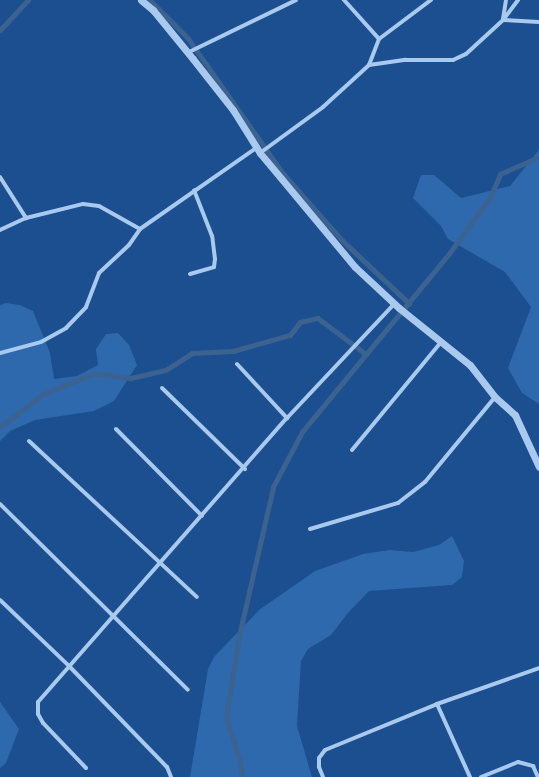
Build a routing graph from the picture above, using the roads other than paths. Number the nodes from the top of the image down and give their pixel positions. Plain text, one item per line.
1 (141, 0) edge
2 (296, 0) edge
3 (344, 0) edge
4 (431, 0) edge
5 (506, 0) edge
6 (518, 0) edge
7 (503, 20) junction
8 (539, 22) edge
9 (379, 39) junction
10 (190, 51) junction
11 (369, 65) junction
12 (260, 151) junction
13 (0, 177) edge
14 (194, 190) junction
15 (26, 218) junction
16 (140, 229) junction
17 (0, 230) edge
18 (190, 274) dead end
19 (397, 306) junction
20 (442, 341) junction
21 (0, 353) edge
22 (237, 364) dead end
23 (162, 388) dead end
24 (495, 397) junction
25 (287, 418) junction
26 (116, 429) dead end
27 (29, 441) dead end
28 (352, 450) dead end
29 (539, 467) edge
30 (245, 469) junction
31 (0, 504) edge
32 (202, 516) junction
33 (310, 529) dead end
34 (161, 562) junction
35 (197, 597) dead end
36 (0, 600) edge
37 (112, 617) junction
38 (69, 666) junction
39 (539, 668) edge
40 (188, 690) dead end
41 (437, 704) junction
42 (86, 768) dead end
43 (171, 777) edge
44 (323, 777) edge
45 (470, 777) edge
46 (481, 777) edge
47 (538, 777) edge

1 - 10 street
2 - 10 street
3 - 9 street
4 - 9 street
5 - 7 street
6 - 7 street
7 - 8 street
7 - 11 street
9 - 11 street
10 - 12 street
11 - 12 street
12 - 14 street
12 - 19 street
13 - 15 street
14 - 16 street
14 - 18 street
15 - 16 street
15 - 17 street
16 - 21 street
19 - 20 street
19 - 25 street
20 - 24 street
20 - 28 street
22 - 25 street
23 - 30 street
24 - 29 street
24 - 33 street
25 - 30 street
26 - 32 street
27 - 34 street
30 - 32 street
31 - 37 street
32 - 34 street
34 - 35 street
34 - 37 street
36 - 38 street
37 - 38 street
37 - 40 street
38 - 42 street
38 - 43 street
39 - 41 street
41 - 44 street
41 - 45 street
46 - 47 street

